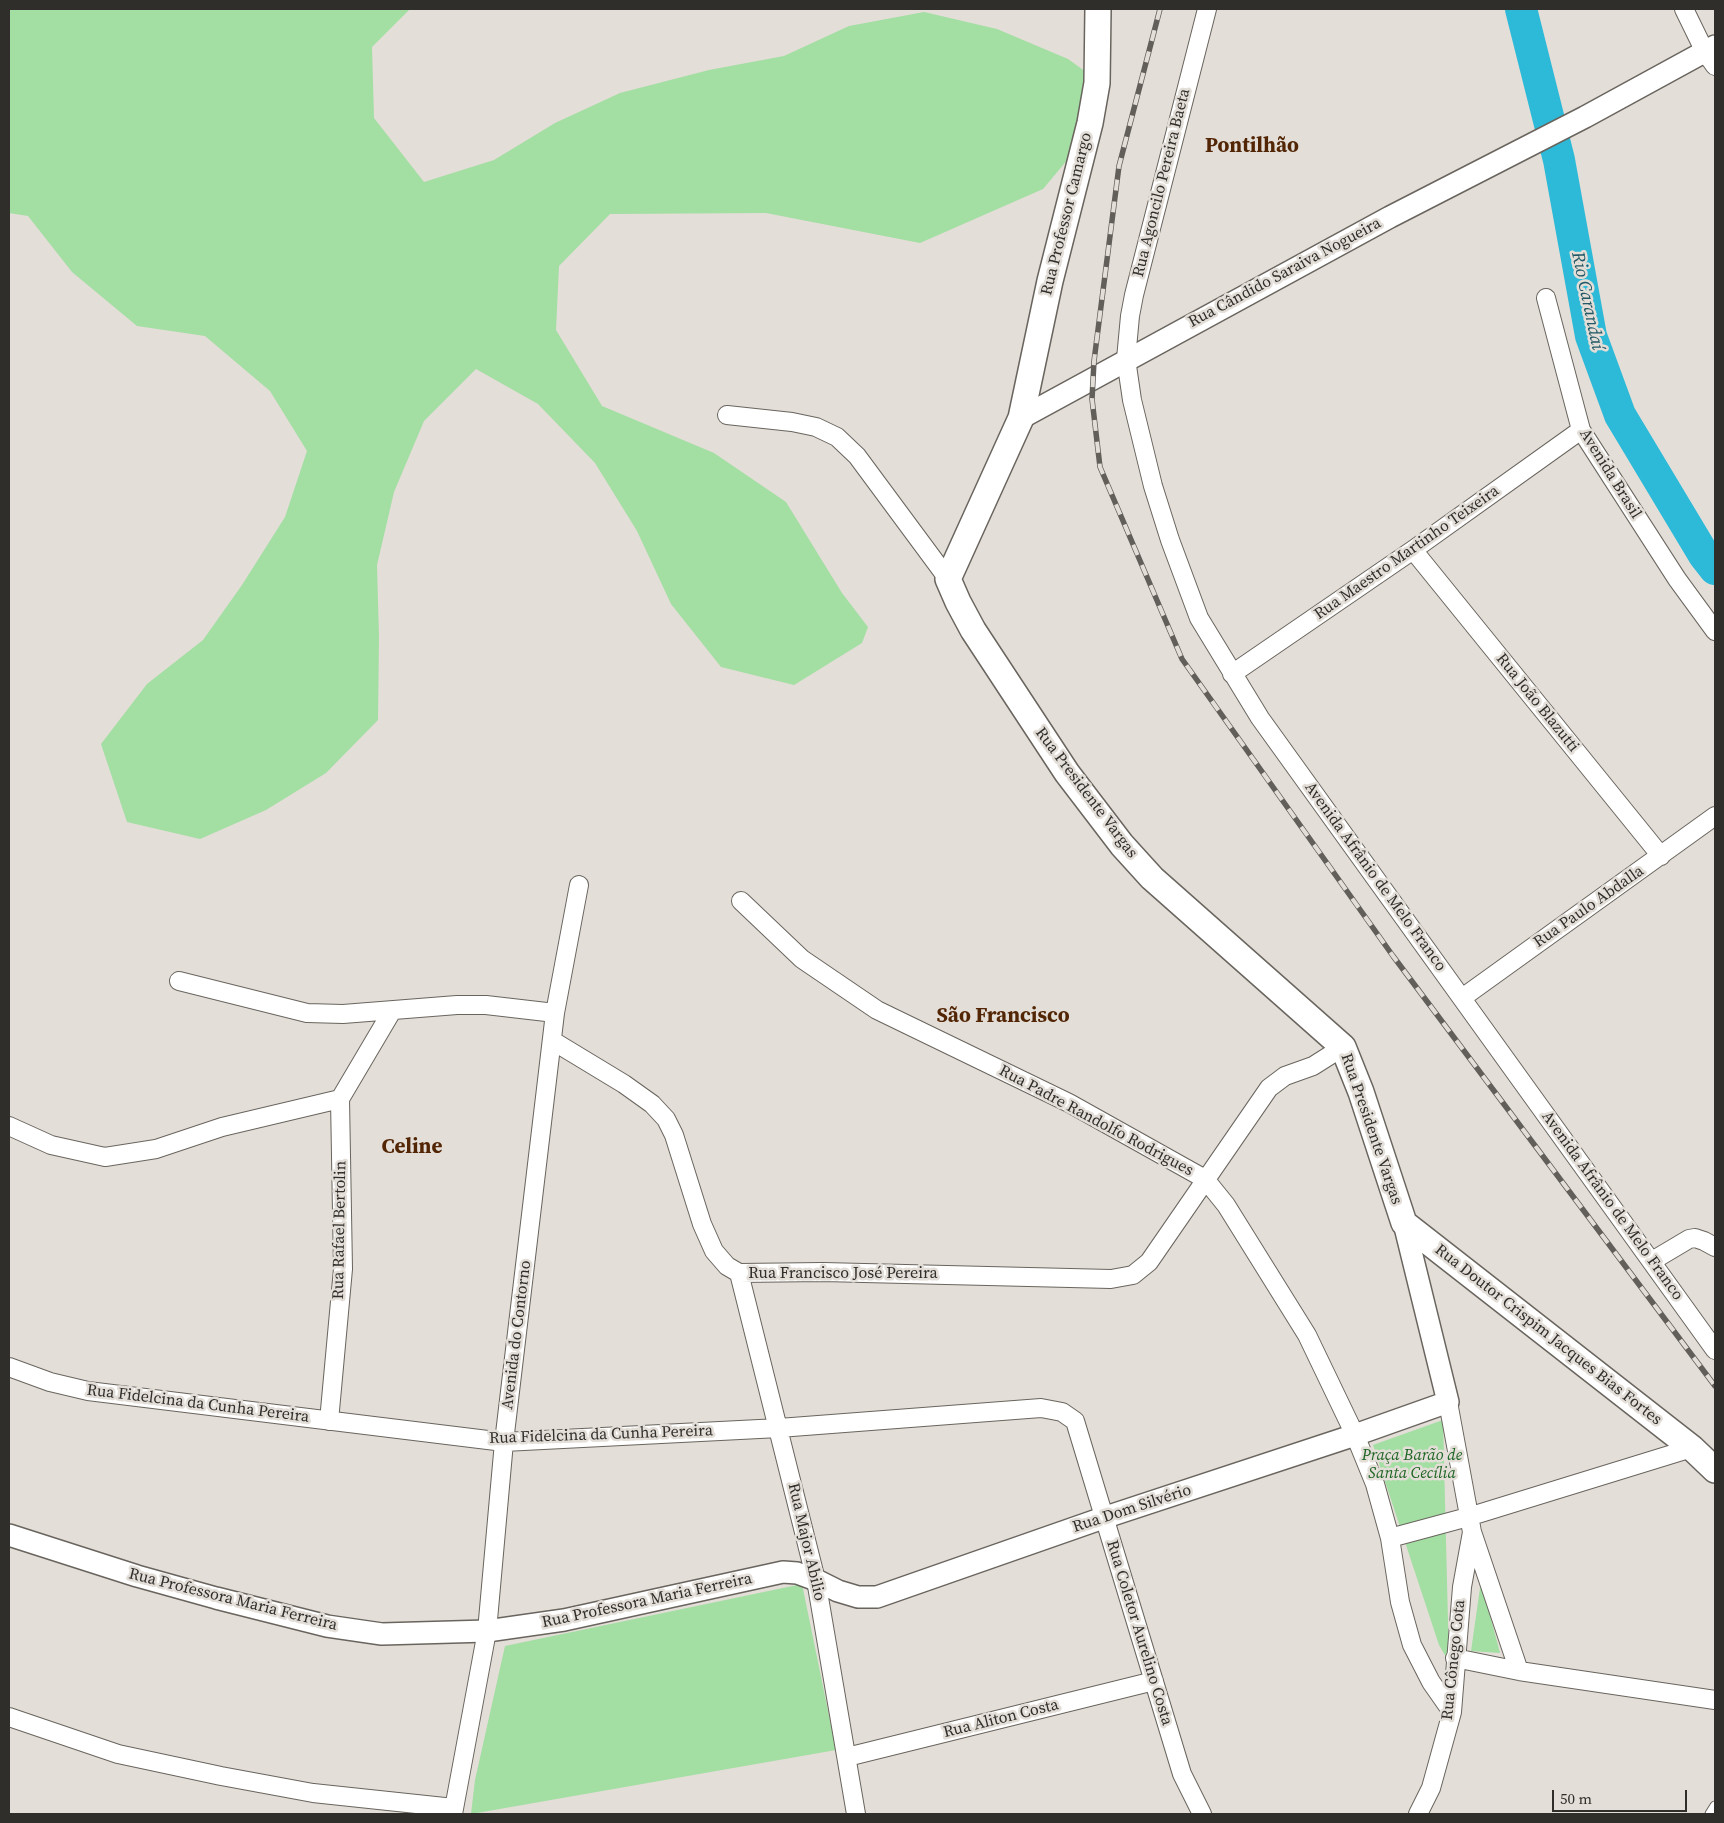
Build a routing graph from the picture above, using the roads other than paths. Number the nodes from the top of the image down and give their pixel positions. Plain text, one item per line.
1 (1098, 9) edge
2 (1206, 9) edge
3 (1684, 9) edge
4 (1712, 55) edge
5 (1546, 298) dead end
6 (1126, 359) junction
7 (727, 414) dead end
8 (1021, 418) junction
9 (1581, 430) junction
10 (1413, 550) junction
11 (948, 579) junction
12 (1715, 631) edge
13 (1232, 674) junction
14 (1715, 816) edge
15 (1661, 856) junction
16 (579, 885) dead end
17 (741, 901) dead end
18 (179, 981) dead end
19 (1462, 998) junction
20 (392, 1011) junction
21 (555, 1013) junction
22 (552, 1041) junction
23 (1343, 1047) junction
24 (340, 1099) junction
25 (9, 1126) edge
26 (1205, 1179) junction
27 (1404, 1223) junction
28 (1715, 1247) edge
29 (1652, 1261) junction
30 (739, 1273) junction
31 (1715, 1350) edge
32 (9, 1367) edge
33 (1448, 1402) junction
34 (329, 1421) junction
35 (1075, 1421) joint
36 (779, 1428) junction
37 (1355, 1435) junction
38 (504, 1442) junction
39 (1692, 1448) junction
40 (1715, 1470) edge
41 (1103, 1518) junction
42 (1470, 1525) junction
43 (9, 1535) edge
44 (1390, 1538) junction
45 (816, 1580) junction
46 (487, 1631) junction
47 (1456, 1658) junction
48 (1519, 1671) junction
49 (1154, 1681) junction
50 (1715, 1700) edge
51 (1452, 1712) junction
52 (9, 1716) edge
53 (847, 1757) junction
54 (1715, 1806) edge
55 (453, 1811) edge
56 (856, 1814) edge
57 (1202, 1814) edge
58 (1418, 1814) edge
59 (1710, 1814) edge

1 - 8 main road, Rua Professor Camargo
2 - 6 street, Rua Agoncilo Pereira Baeta
3 - 4 street
4 - 6 street, Rua Cândido Saraiva Nogueira
5 - 9 street, Avenida Brasil
6 - 8 street, Rua Cândido Saraiva Nogueira
6 - 13 street, Avenida Afrânio de Melo Franco
7 - 11 street, Rua Presidente Vargas
8 - 11 main road, Rua Professor Camargo
9 - 10 street, Rua Maestro Martinho Teixeira
9 - 12 street, Avenida Brasil
10 - 13 street, Rua Maestro Martinho Teixeira
10 - 15 street, Rua João Blazutti
11 - 23 main road, Rua Presidente Vargas
13 - 19 street, Avenida Afrânio de Melo Franco
14 - 15 street, Rua Paulo Abdalla
15 - 19 street, Rua Paulo Abdalla
16 - 21 street, Avenida do Contorno
17 - 26 street, Rua Padre Randolfo Rodrigues
18 - 20 street
19 - 29 street, Avenida Afrânio de Melo Franco
20 - 21 street
20 - 24 street
21 - 22 street, Avenida do Contorno
22 - 30 street, Rua Francisco José Pereira
22 - 38 street, Avenida do Contorno
23 - 26 street, Rua Francisco José Pereira
23 - 27 main road, Rua Presidente Vargas
24 - 25 street
24 - 34 street, Rua Rafael Bertolin
26 - 30 street, Rua Francisco José Pereira
26 - 37 street, Rua Padre Randolfo Rodrigues
27 - 33 street
27 - 39 main road, Rua Doutor Crispim Jacques Bias Fortes
28 - 29 street
29 - 31 street, Avenida Afrânio de Melo Franco
30 - 36 street, Rua Major Abilio
32 - 34 street, Rua Fidelcina da Cunha Pereira
33 - 37 street, Rua Dom Silvério
33 - 42 street
34 - 38 street, Rua Fidelcina da Cunha Pereira
35 - 36 street, Rua Fidelcina da Cunha Pereira
35 - 41 street, Rua Coletor Aurelino Costa
36 - 38 street, Rua Fidelcina da Cunha Pereira
36 - 45 street, Rua Major Abilio
37 - 41 street, Rua Dom Silvério
37 - 44 street
38 - 46 street, Avenida do Contorno
39 - 40 main road, Rua Doutor Crispim Jacques Bias Fortes
39 - 42 street
41 - 45 street, Rua Dom Silvério
41 - 49 street, Rua Coletor Aurelino Costa
42 - 44 street
42 - 47 street, Rua Cônego Cota
42 - 48 street
43 - 46 street, Rua Professora Maria Ferreira
44 - 51 street
45 - 46 street, Rua Professora Maria Ferreira
45 - 53 street, Rua Major Abilio
46 - 55 street, Avenida do Contorno
47 - 48 street
47 - 51 street, Rua Cônego Cota
48 - 50 street
49 - 53 street, Rua Aliton Costa
49 - 57 street, Rua Coletor Aurelino Costa
51 - 58 street, Rua Cônego Cota
52 - 55 street
53 - 56 street, Rua Major Abilio
54 - 59 lane

